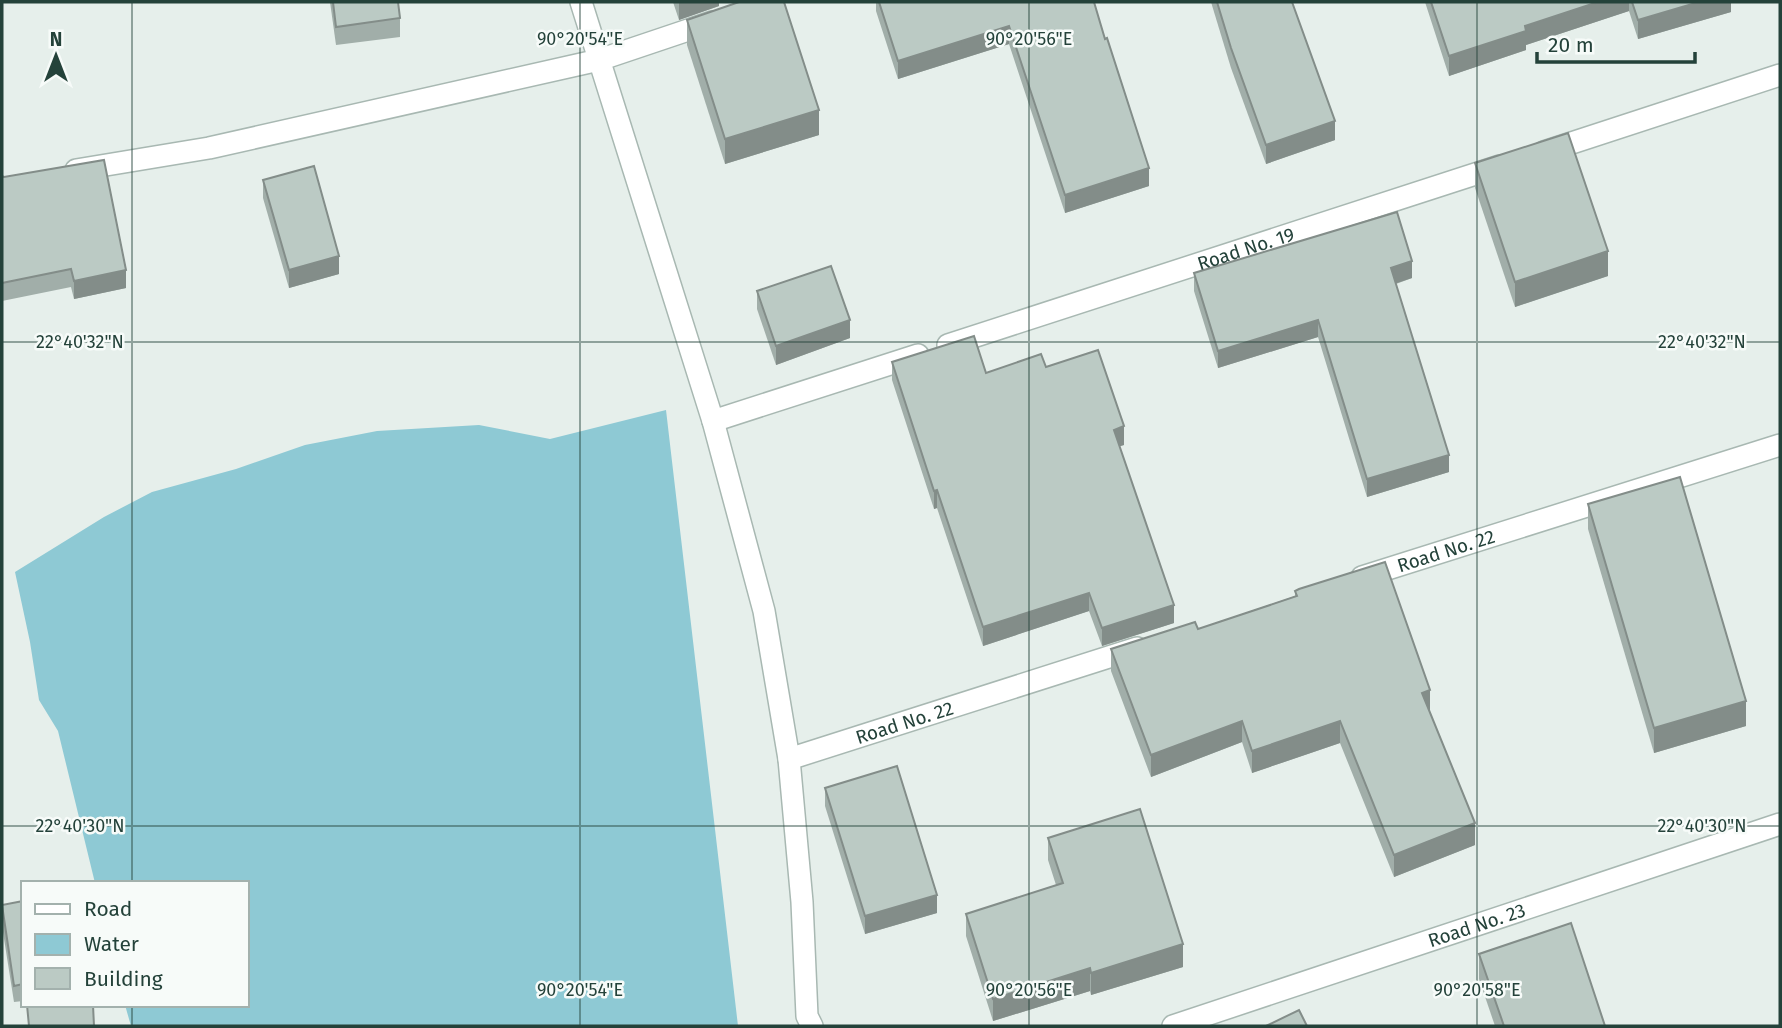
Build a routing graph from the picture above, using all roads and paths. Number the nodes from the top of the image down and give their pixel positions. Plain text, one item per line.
1 (581, 2) edge
2 (736, 14) edge
3 (598, 60) junction
4 (1780, 75) edge
5 (57, 173) edge
6 (713, 421) junction
7 (1780, 445) edge
8 (1344, 583) edge
9 (1159, 642) edge
10 (789, 759) junction
11 (1780, 824) edge
12 (812, 1026) edge
13 (1173, 1026) edge

1 - 3 street
2 - 3 street
3 - 5 street
3 - 6 street
4 - 6 street, Road No. 19
6 - 10 street
7 - 8 street, Road No. 22
9 - 10 street, Road No. 22
10 - 12 street
11 - 13 street, Road No. 23

